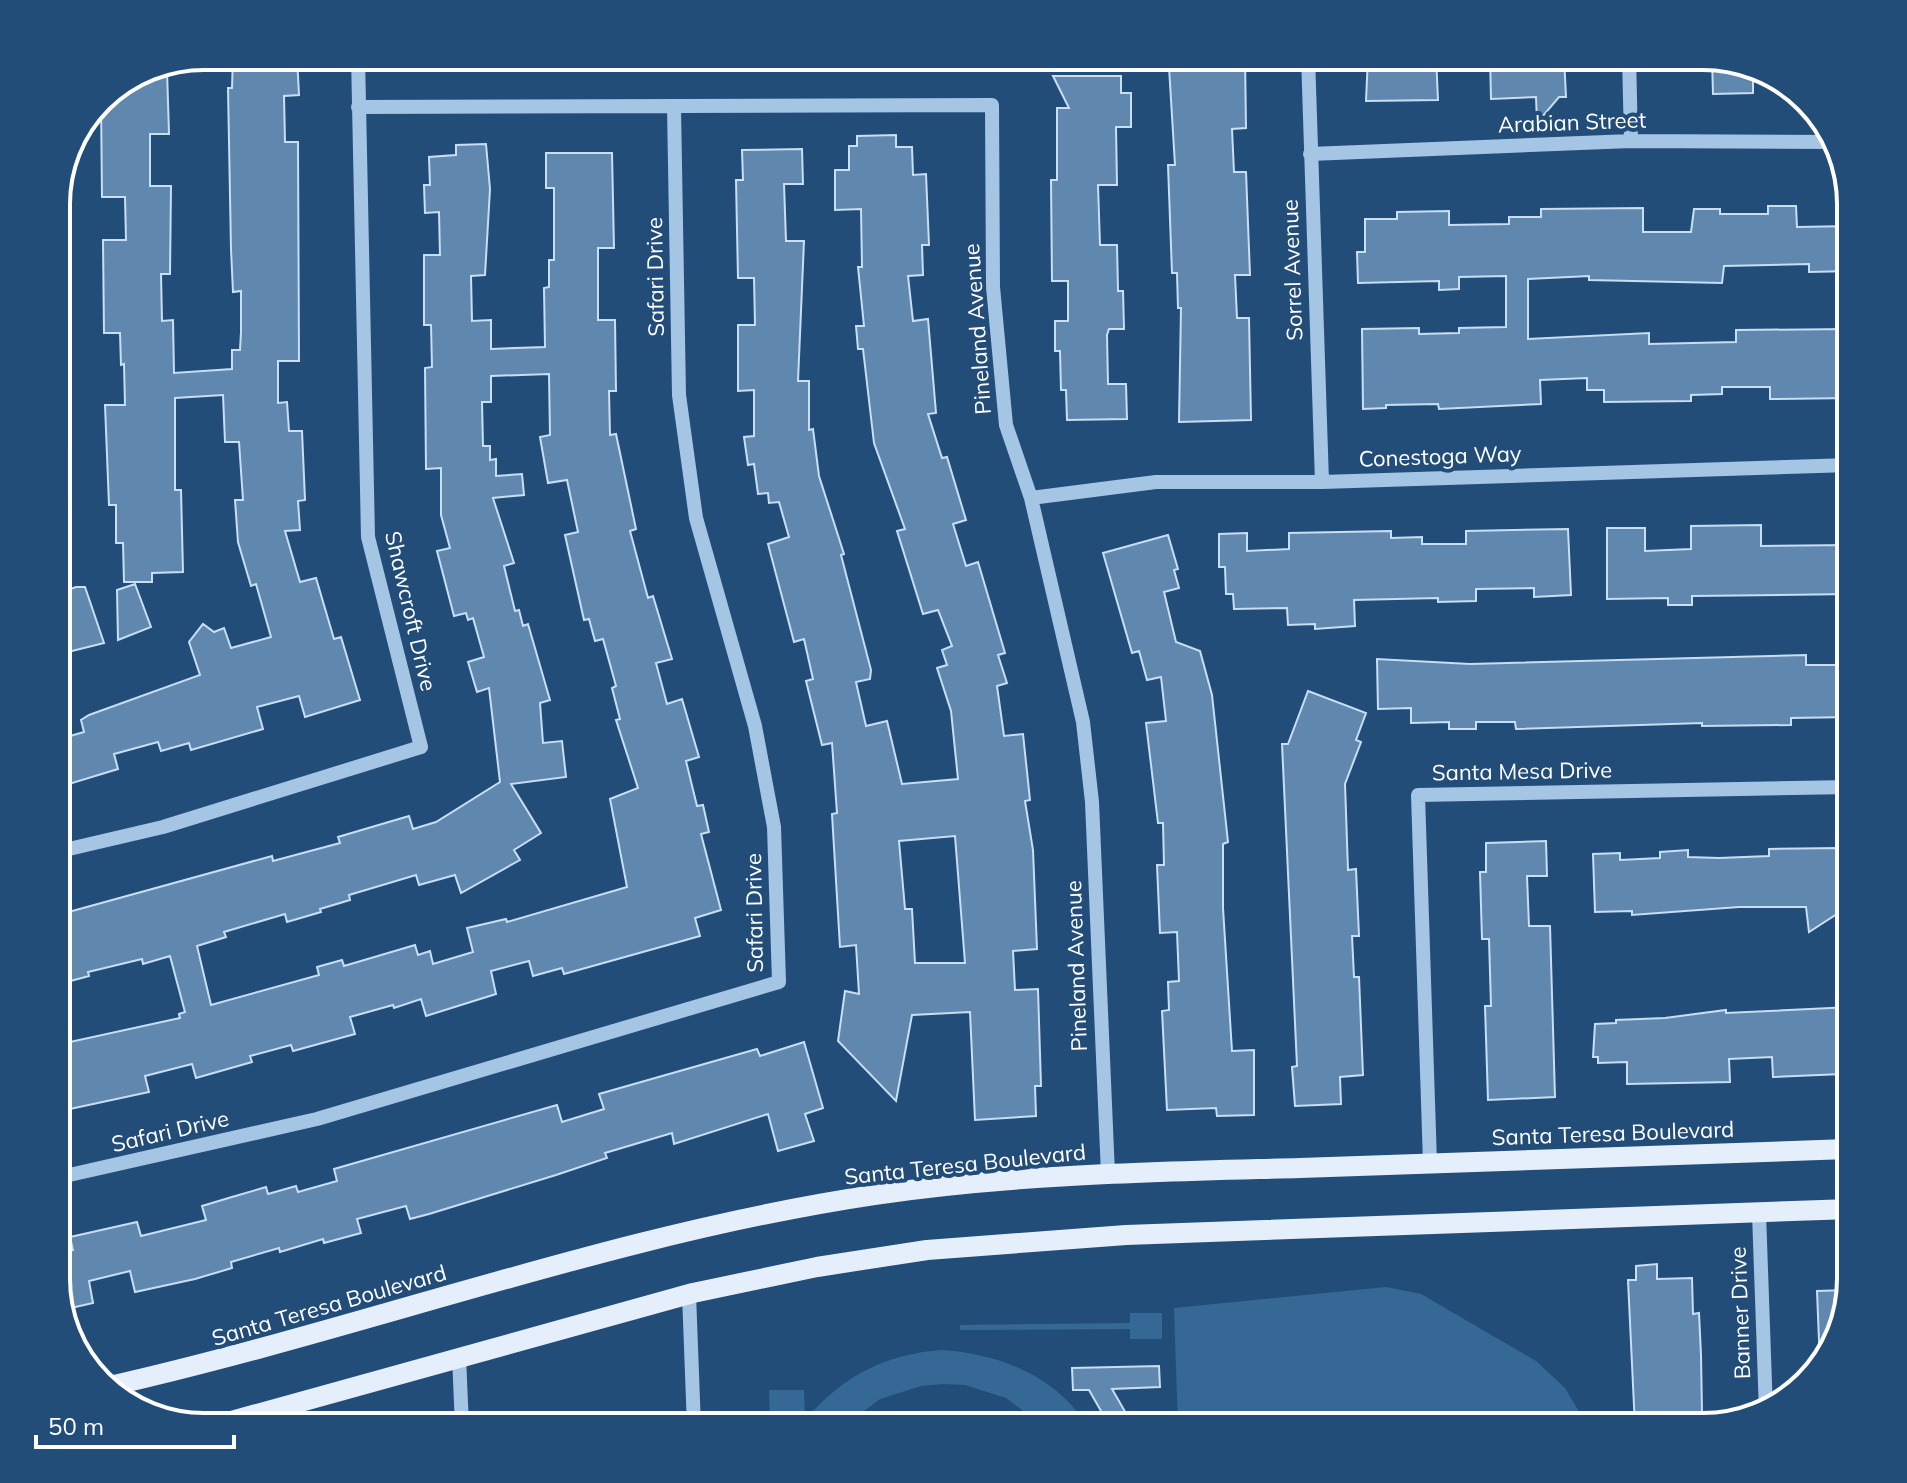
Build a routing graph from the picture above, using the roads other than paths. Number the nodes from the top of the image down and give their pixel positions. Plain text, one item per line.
1 (358, 70) edge
2 (1308, 70) edge
3 (1629, 70) edge
4 (358, 107) junction
5 (674, 107) junction
6 (1631, 141) junction
7 (1821, 142) edge
8 (1310, 154) junction
9 (1837, 465) edge
10 (1322, 482) junction
11 (1031, 498) junction
12 (1837, 787) edge
13 (70, 849) edge
14 (1837, 1149) edge
15 (1430, 1163) junction
16 (1108, 1174) junction
17 (70, 1175) edge
18 (1837, 1210) edge
19 (1759, 1213) junction
20 (689, 1294) junction
21 (459, 1356) junction
22 (121, 1383) edge
23 (1765, 1397) edge
24 (259, 1413) edge
25 (461, 1413) edge
26 (693, 1413) edge

1 - 4 street, Shawcroft Drive
2 - 8 street, Sorrel Avenue
3 - 6 street
4 - 5 street, Pineland Avenue
4 - 13 street, Shawcroft Drive
5 - 11 street, Pineland Avenue
5 - 17 street, Safari Drive
6 - 7 street, Arabian Street
6 - 8 street, Arabian Street
8 - 10 street, Sorrel Avenue
9 - 10 street, Conestoga Way
10 - 11 street, Conestoga Way
11 - 16 street, Pineland Avenue
12 - 15 street, Santa Mesa Drive
14 - 15 main road, Santa Teresa Boulevard
15 - 16 main road, Santa Teresa Boulevard
16 - 22 main road, Santa Teresa Boulevard
18 - 19 main road
19 - 20 main road
19 - 23 street, Banner Drive
20 - 21 main road
20 - 26 street
21 - 24 main road
21 - 25 street

